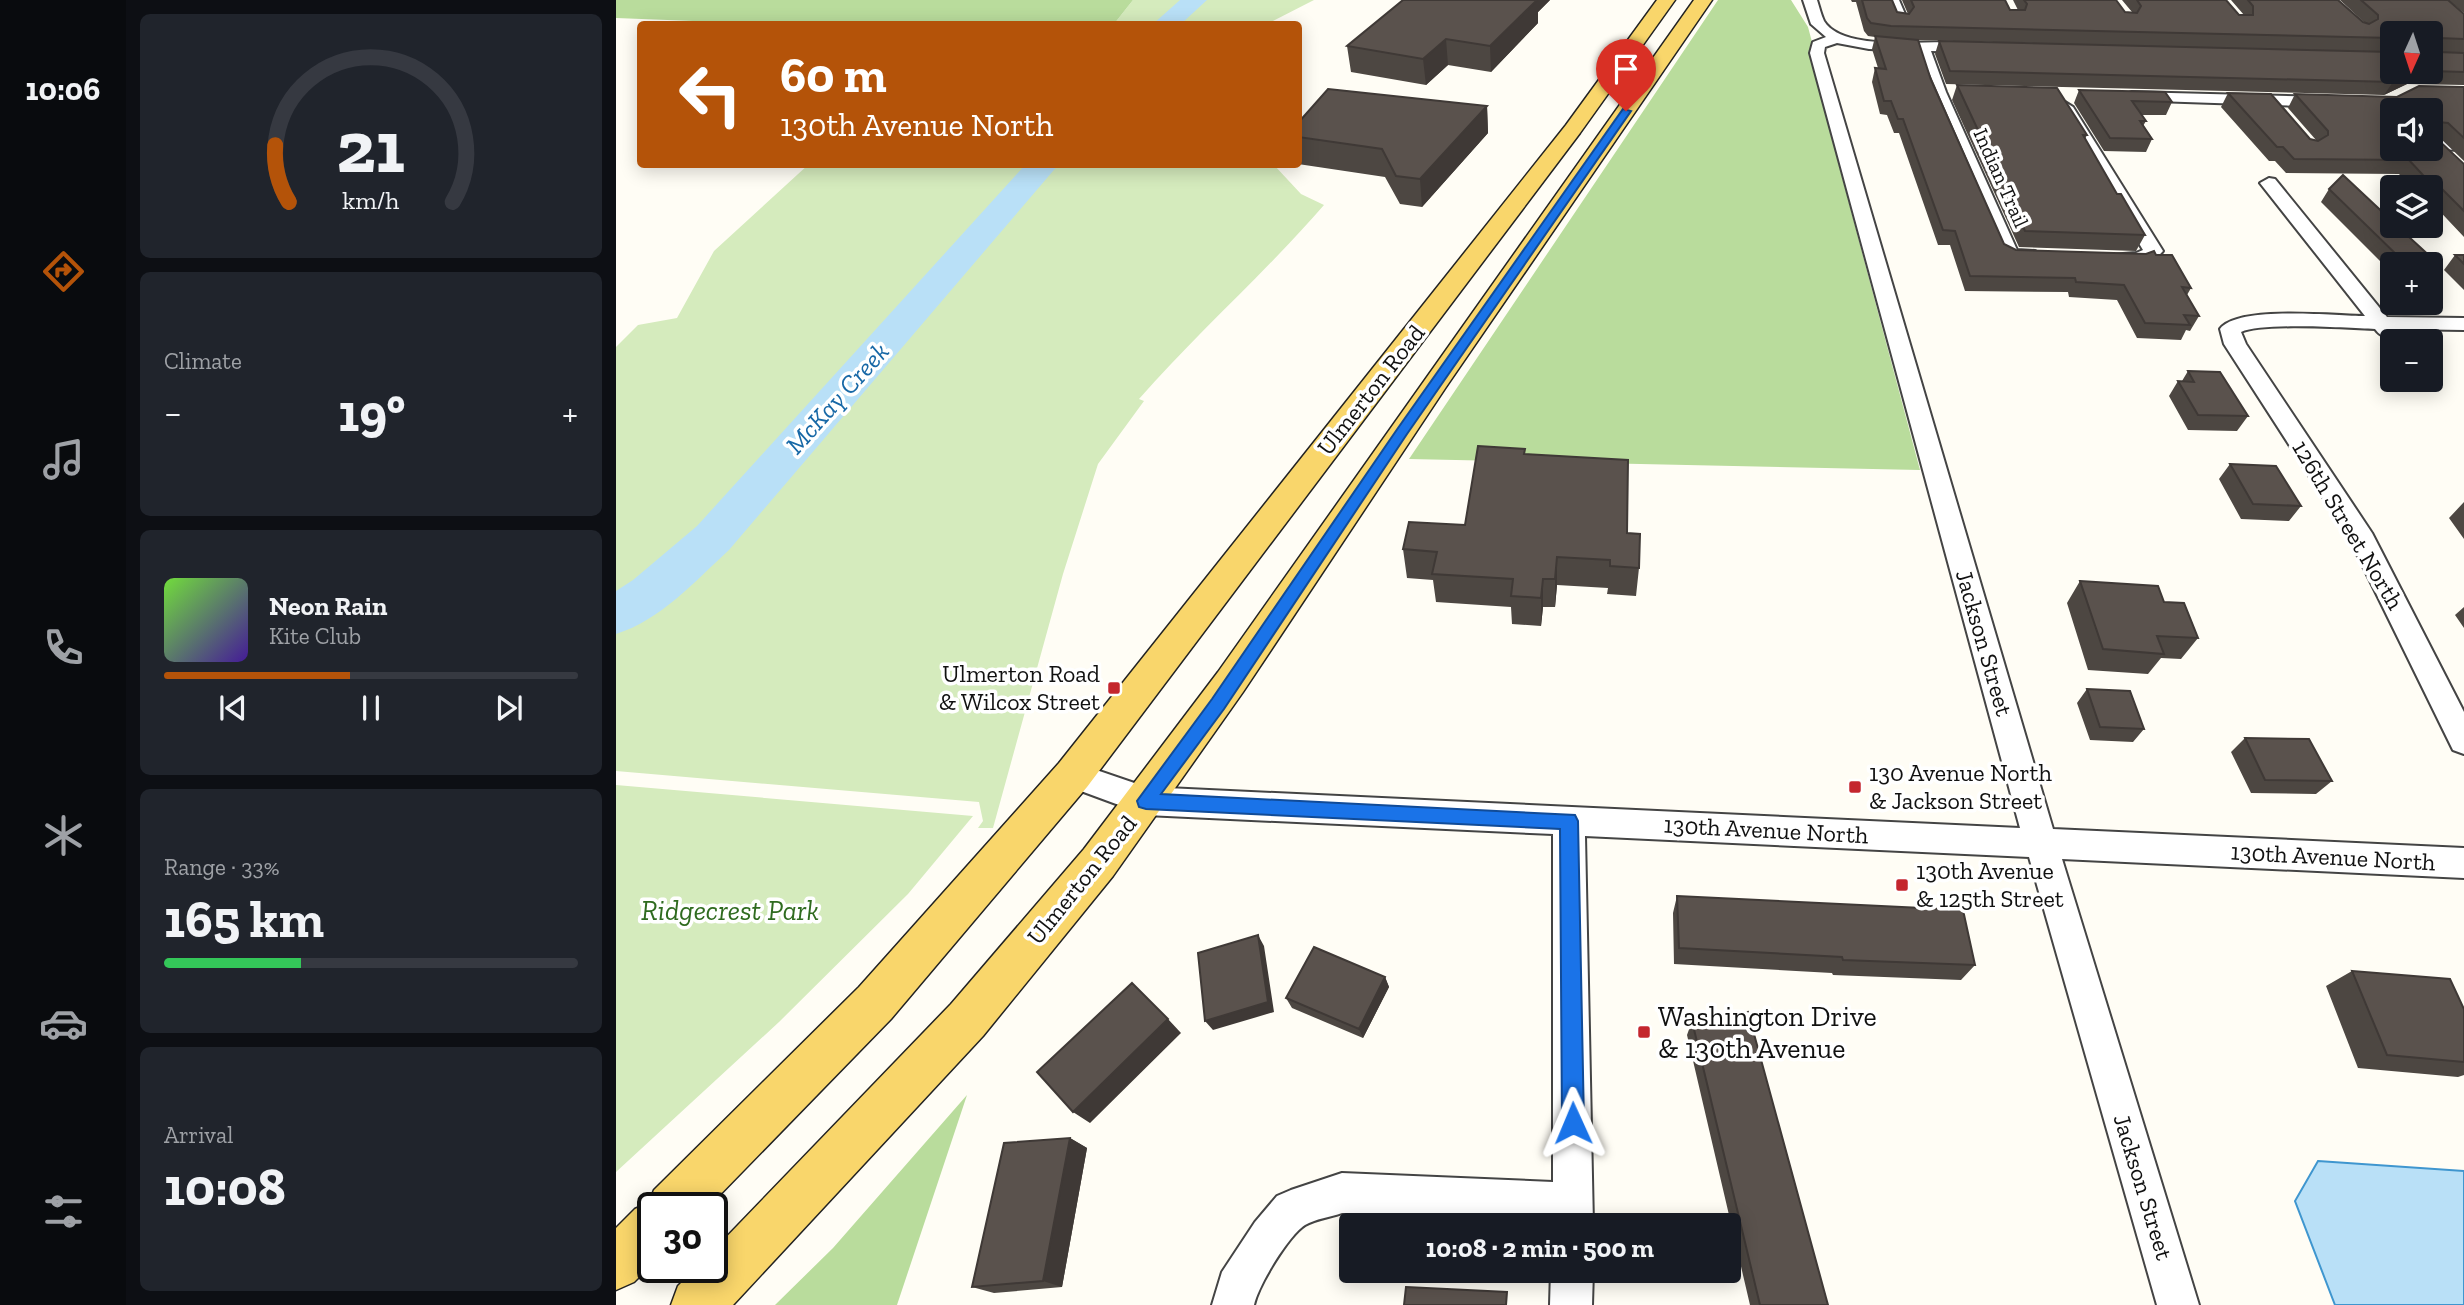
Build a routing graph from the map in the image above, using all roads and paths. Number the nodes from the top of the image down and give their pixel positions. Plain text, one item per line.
1 (1666, 0) edge
2 (1684, 0) edge
3 (1703, 0) edge
4 (1810, 0) edge
5 (1892, 0) edge
6 (1901, 21) edge
7 (1836, 38) junction
8 (1674, 42) junction
9 (1922, 47) junction
10 (1992, 48) edge
11 (2065, 95) edge
12 (2111, 97) edge
13 (2269, 100) junction
14 (2348, 102) edge
15 (2285, 119) edge
16 (2443, 144) edge
17 (2464, 145) edge
18 (2443, 155) edge
19 (2448, 160) edge
20 (2269, 183) dead end
21 (1477, 252) junction
22 (2049, 257) edge
23 (2101, 258) edge
24 (2382, 323) junction
25 (2464, 324) edge
26 (2387, 329) edge
27 (1402, 431) junction
28 (2464, 741) edge
29 (1073, 775) junction
30 (1146, 801) junction
31 (1569, 821) junction
32 (2041, 844) junction
33 (2464, 863) edge
34 (688, 1192) edge
35 (1562, 1213) edge
36 (1573, 1213) edge
37 (637, 1243) edge
38 (616, 1264) edge
39 (1572, 1283) edge
40 (697, 1305) edge
41 (1233, 1305) edge
42 (1571, 1305) edge
43 (2178, 1305) edge

1 - 21 main road, Ulmerton Road
2 - 8 main road
3 - 8 main road, Ulmerton Road
4 - 7 street
5 - 6 street
7 - 9 street
7 - 32 street, Jackson Street
8 - 27 main road, Ulmerton Road
9 - 10 street
9 - 22 street, Indian Trail
11 - 23 street
12 - 13 street
13 - 14 street
13 - 15 street
16 - 17 street
18 - 19 street
20 - 24 street
21 - 27 main road
21 - 29 main road, Ulmerton Road
24 - 25 street
24 - 26 street
24 - 28 street, 126th Street North
27 - 30 main road, Ulmerton Road
29 - 30 street, 130th Avenue North
29 - 34 main road, Ulmerton Road
30 - 31 street, 130th Avenue North
30 - 40 main road, Ulmerton Road
31 - 32 street, 130th Avenue North
31 - 36 street
32 - 33 street, 130th Avenue North
32 - 43 street, Jackson Street
35 - 41 street
37 - 38 main road
39 - 42 street

